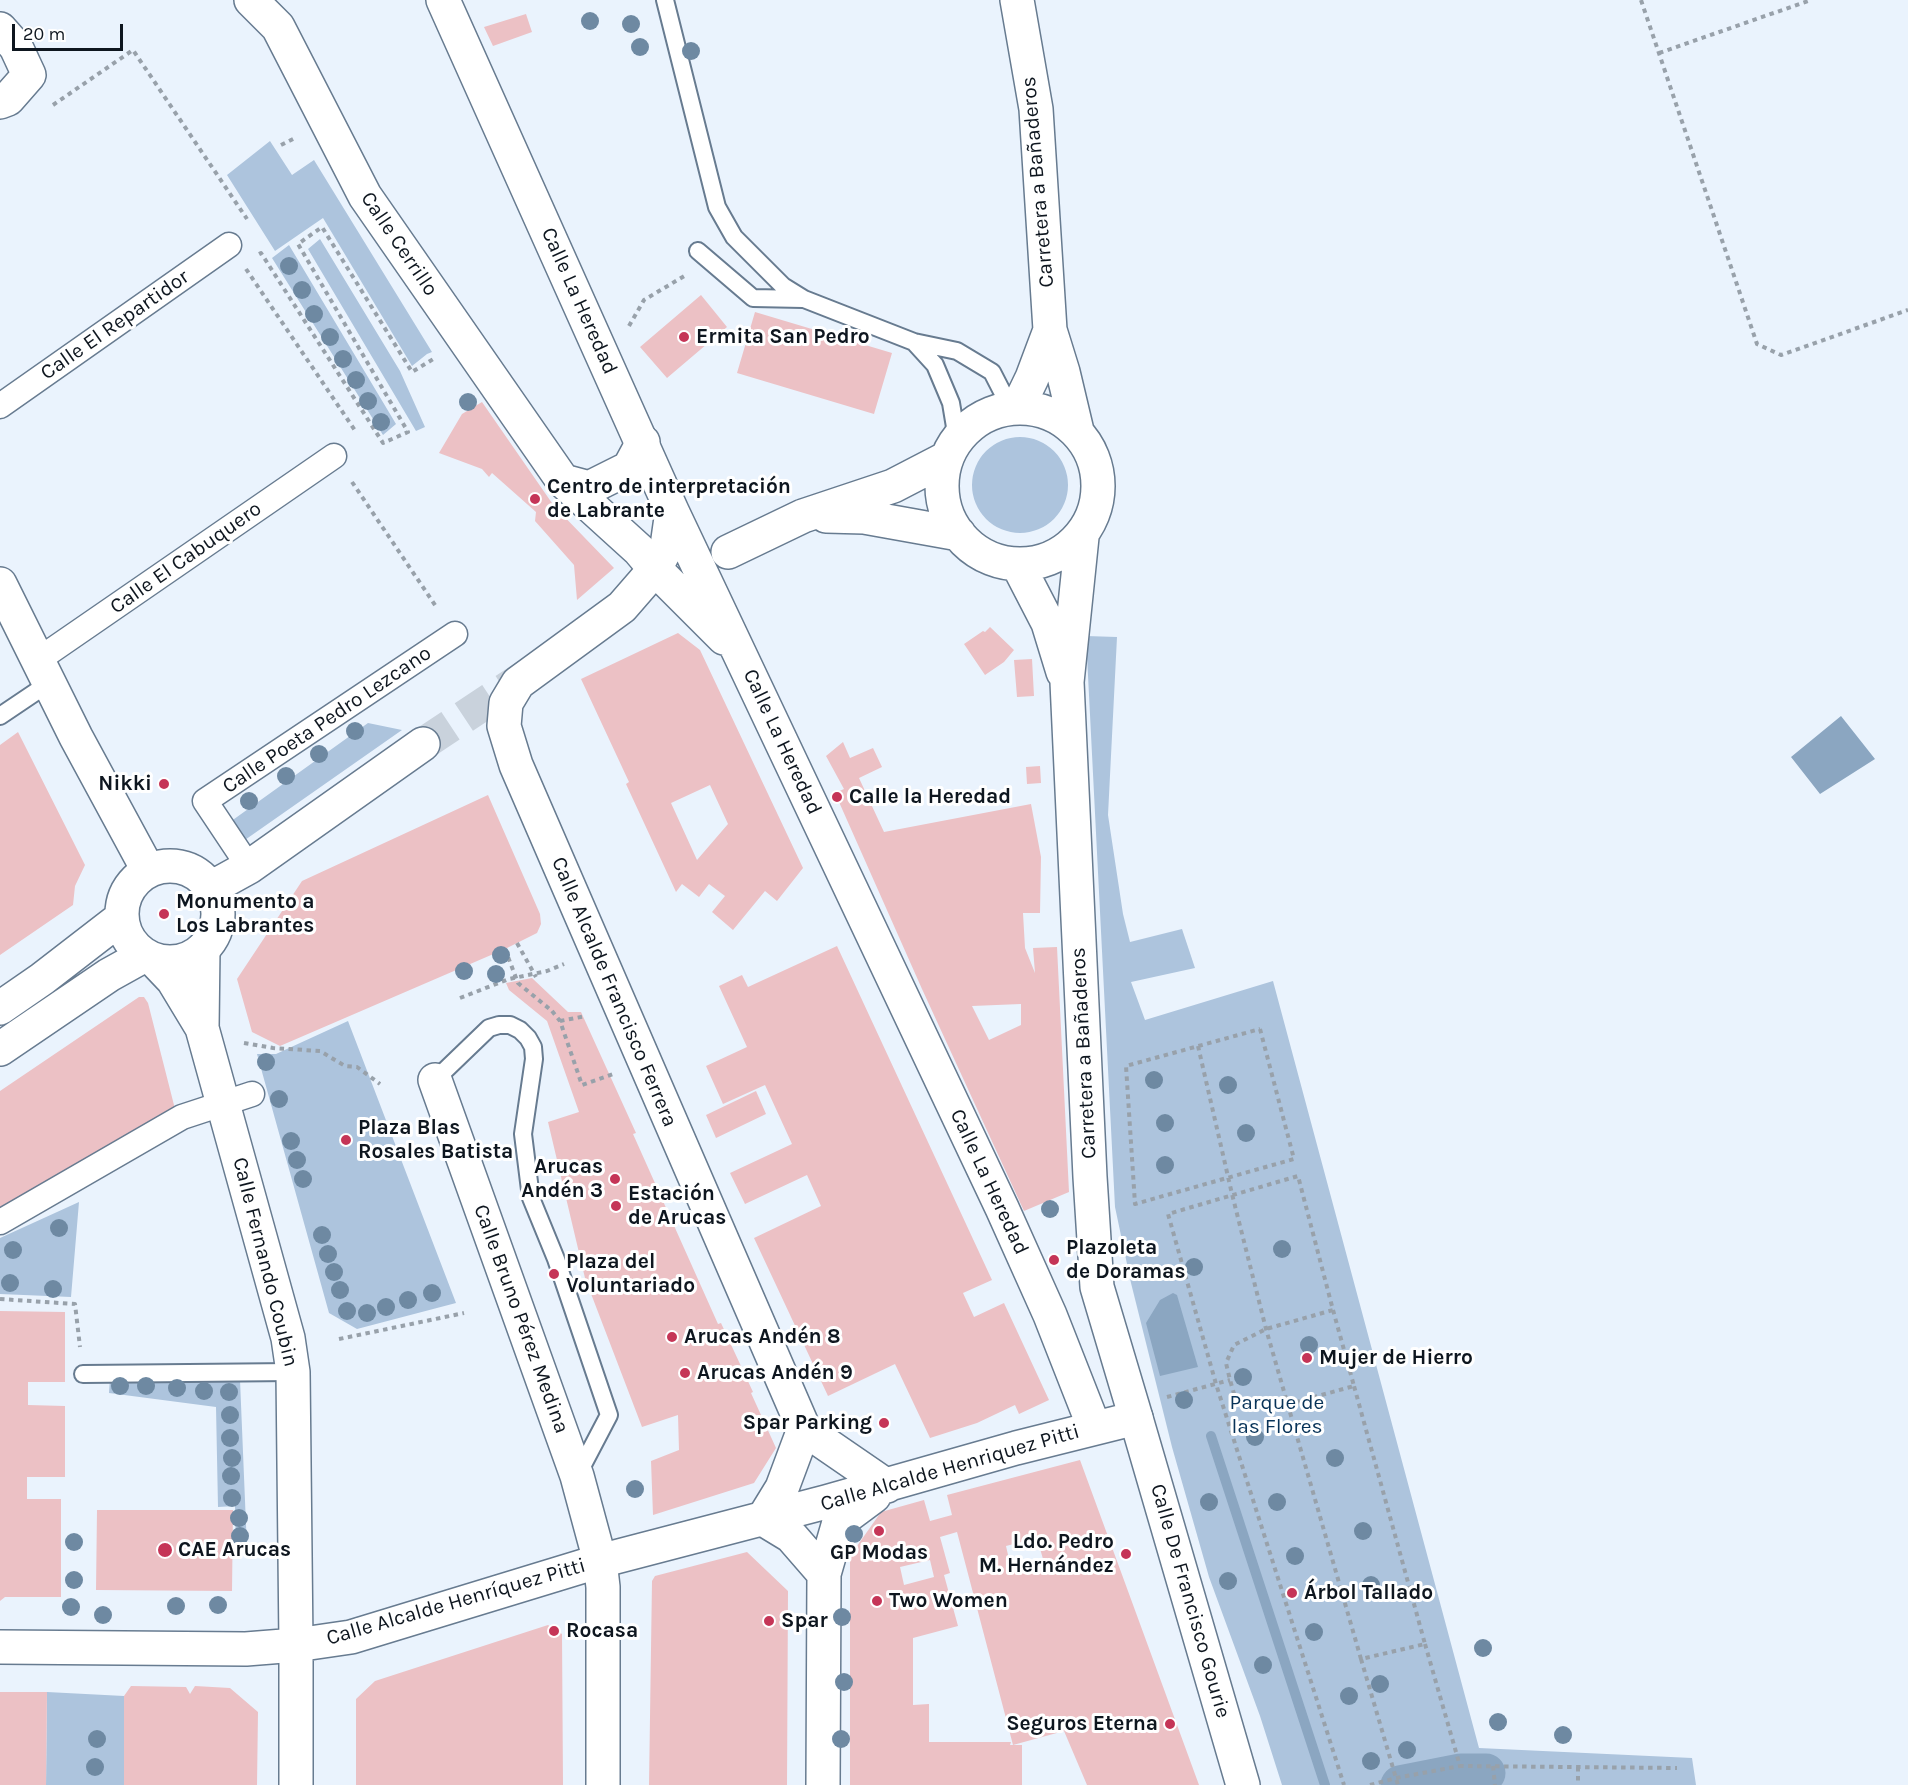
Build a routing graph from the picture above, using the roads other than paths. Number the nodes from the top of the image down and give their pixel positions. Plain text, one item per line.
1 (251, 0) edge
2 (443, 0) edge
3 (665, 0) edge
4 (1017, 0) edge
5 (0, 29) edge
6 (0, 102) edge
7 (229, 245) road end
8 (698, 251) dead end
9 (804, 299) junction
10 (1050, 330) junction
11 (914, 342) junction
12 (0, 406) edge
13 (1014, 408) junction
14 (1077, 431) junction
15 (643, 442) junction
16 (952, 448) junction
17 (334, 456) road end
18 (563, 481) junction
19 (672, 511) junction
20 (803, 516) junction
21 (959, 534) junction
22 (1082, 537) junction
23 (728, 552) dead end
24 (1018, 565) junction
25 (655, 569) junction
26 (0, 584) edge
27 (455, 634) road end
28 (740, 654) junction
29 (43, 671) junction
30 (1066, 682) junction
31 (0, 716) edge
32 (423, 744) tunnel mouth
33 (249, 867) junction
34 (148, 870) junction
35 (210, 888) junction
36 (121, 918) junction
37 (203, 949) junction
38 (150, 958) junction
39 (0, 1008) edge
40 (202, 1028) junction
41 (0, 1049) edge
42 (435, 1080) joint
43 (238, 1099) junction
44 (0, 1222) edge
45 (293, 1372) junction
46 (83, 1374) road end
47 (1136, 1418) junction
48 (1094, 1427) junction
49 (804, 1429) junction
50 (577, 1476) junction
51 (887, 1486) junction
52 (763, 1519) junction
53 (600, 1561) junction
54 (824, 1574) junction
55 (296, 1645) junction
56 (0, 1647) edge
57 (296, 1785) edge
58 (603, 1785) edge
59 (823, 1785) edge
60 (1243, 1785) edge

1 - 18 main road, Calle Cerrillo
2 - 15 main road, Calle La Heredad
3 - 9 lane
4 - 10 main road, Carretera a Bañaderos
5 - 6 main road
7 - 12 street, Calle El Repartidor
8 - 9 lane
9 - 11 lane
10 - 13 main road, Carretera a Bañaderos
10 - 14 main road, Carretera a Bañaderos
11 - 13 lane
11 - 16 lane
13 - 14 main road
13 - 16 main road
14 - 22 main road
15 - 18 main road
15 - 19 main road, Calle La Heredad
16 - 20 main road
16 - 21 main road
17 - 29 street, Calle El Cabuquero
18 - 25 main road, Calle Cerrillo
19 - 25 main road, Calle Alcalde Francisco Ferrera
19 - 28 main road, Calle La Heredad
20 - 21 main road
20 - 23 main road
21 - 24 main road
22 - 24 main road
22 - 30 main road, Carretera a Bañaderos
24 - 30 main road, Carretera a Bañaderos
25 - 28 main road, Calle Cerrillo
25 - 49 main road, Calle Alcalde Francisco Ferrera
26 - 29 main road
27 - 33 street, Calle Poeta Pedro Lezcano
28 - 48 main road, Calle La Heredad
29 - 31 lane
29 - 34 main road
30 - 47 main road, Carretera a Bañaderos
32 - 33 main road
33 - 35 main road
34 - 35 main road
34 - 36 main road
35 - 37 main road
36 - 38 main road
36 - 39 main road
37 - 38 main road
37 - 40 main road, Calle Fernando Coubin
38 - 40 main road, Calle Fernando Coubin
38 - 41 main road
40 - 43 main road, Calle Fernando Coubin
42 - 50 main road, Calle Bruno Pérez Medina
42 - 50 lane
43 - 44 street
43 - 45 main road, Calle Fernando Coubin
45 - 46 lane
45 - 55 main road, Calle Fernando Coubin
47 - 48 main road, Calle Alcalde Henriquez Pitti
47 - 60 main road, Calle De Francisco Gourie
48 - 51 main road, Calle Alcalde Henriquez Pitti
49 - 51 main road
49 - 52 main road
50 - 53 main road, Calle Bruno Pérez Medina
51 - 52 main road, Calle Alcalde Henriquez Pitti
51 - 54 main road
52 - 53 main road, Calle Alcalde Henríquez Pitti
52 - 54 main road
53 - 55 main road, Calle Alcalde Henríquez Pitti
53 - 58 main road, Calle Bruno Pérez Medina
54 - 59 main road
55 - 56 main road, Calle Alcalde Henríquez Pitti
55 - 57 main road, Calle Fernando Coubin

